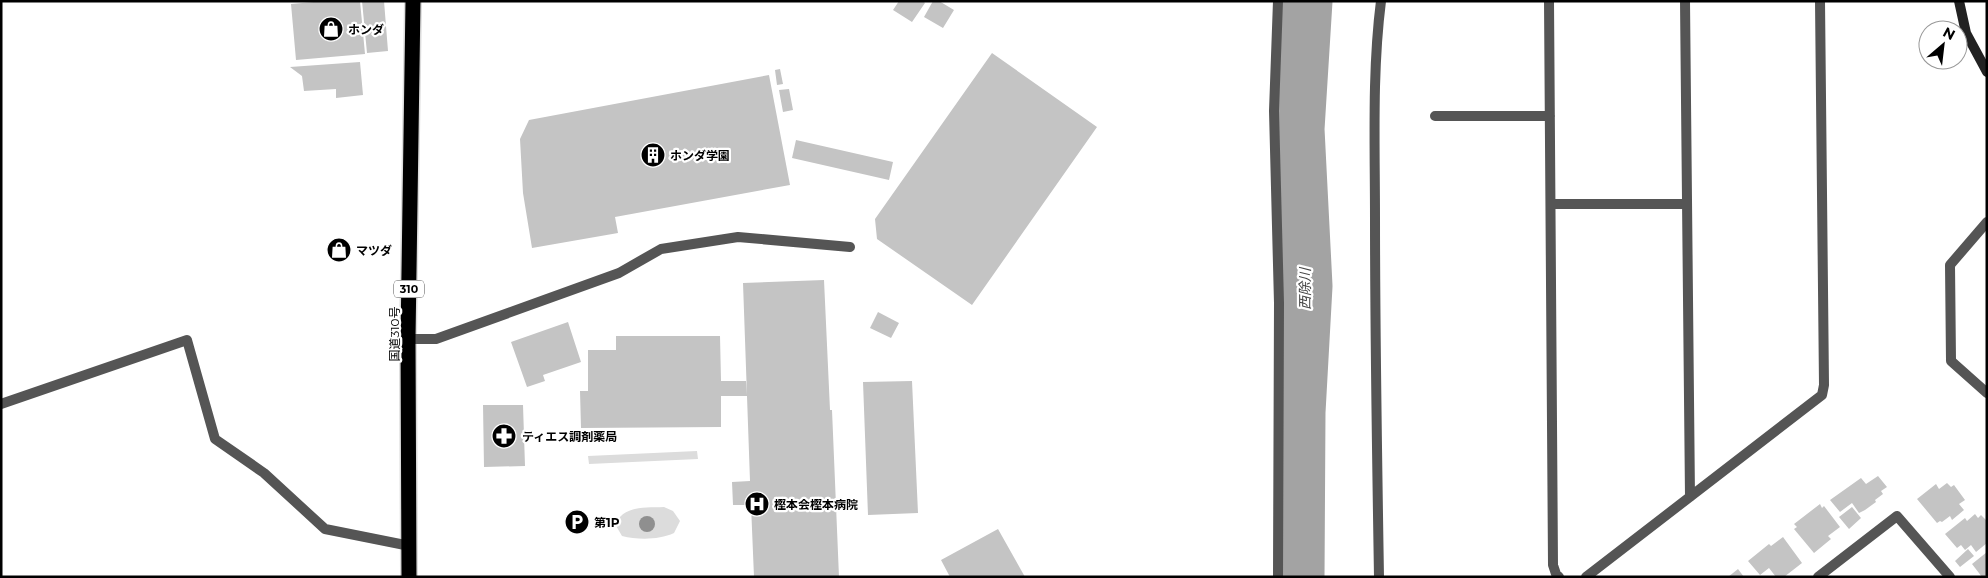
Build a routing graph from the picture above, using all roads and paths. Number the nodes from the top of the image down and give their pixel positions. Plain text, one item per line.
1 (413, 1) edge
2 (1278, 1) edge
3 (1380, 1) edge
4 (1550, 1) edge
5 (1685, 1) edge
6 (1820, 1) edge
7 (1959, 1) edge
8 (1987, 72) edge
9 (1435, 116) dead end
10 (1550, 116) junction
11 (1551, 204) junction
12 (1687, 204) junction
13 (1987, 222) edge
14 (850, 247) dead end
15 (408, 339) junction
16 (1987, 393) edge
17 (1, 404) edge
18 (1690, 497) junction
19 (410, 546) junction
20 (409, 577) edge
21 (1278, 577) edge
22 (1379, 577) edge
23 (1560, 577) edge
24 (1586, 577) edge
25 (1818, 577) edge
26 (1950, 577) edge

1 - 15 highway, 国道310号 / 310
2 - 21 street
3 - 22 street
4 - 10 street
5 - 12 street
6 - 18 street
7 - 8 street
9 - 10 street
10 - 11 street
11 - 12 street
11 - 23 street
12 - 18 street
13 - 16 street
14 - 15 street
15 - 19 highway, 国道310号 / 310
17 - 19 street
18 - 24 street
19 - 20 highway, 国道310号 / 310
25 - 26 street

